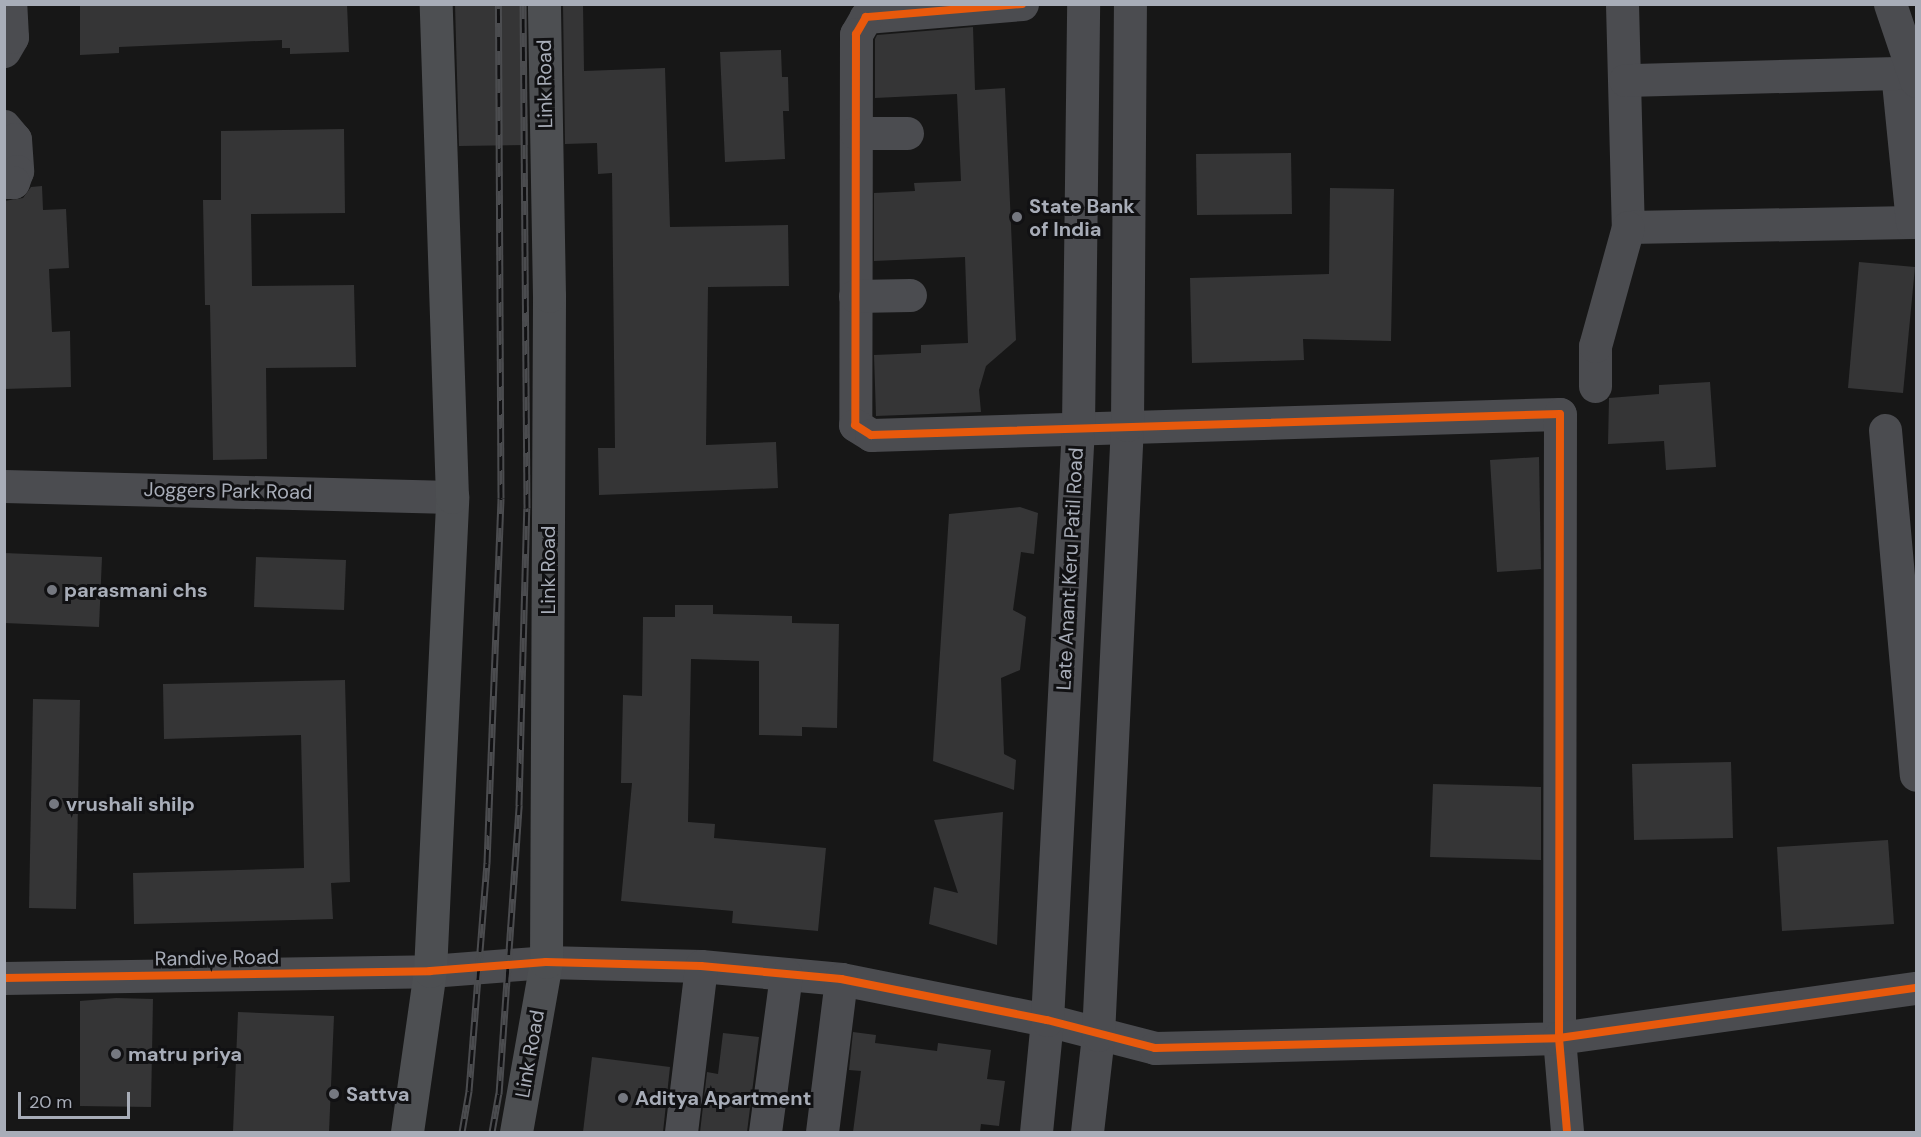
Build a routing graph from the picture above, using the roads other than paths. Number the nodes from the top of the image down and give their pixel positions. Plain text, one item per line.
1 (10, 4) edge
2 (436, 4) edge
3 (543, 4) edge
4 (1022, 4) edge
5 (1083, 4) edge
6 (1130, 4) edge
7 (1622, 4) edge
8 (1890, 4) edge
9 (4, 51) edge
10 (1625, 80) junction
11 (1917, 81) edge
12 (4, 126) edge
13 (856, 133) junction
14 (907, 133) dead end
15 (4, 183) edge
16 (1628, 227) junction
17 (910, 295) dead end
18 (855, 296) junction
19 (1595, 386) dead end
20 (1127, 425) junction
21 (1078, 427) junction
22 (1885, 430) dead end
23 (4, 486) edge
24 (452, 497) junction
25 (1917, 775) edge
26 (546, 962) junction
27 (711, 967) junction
28 (430, 970) junction
29 (786, 974) junction
30 (4, 978) edge
31 (841, 979) junction
32 (1917, 988) edge
33 (1047, 1020) junction
34 (1098, 1035) junction
35 (1559, 1038) junction
36 (407, 1132) edge
37 (516, 1132) edge
38 (681, 1132) edge
39 (699, 1132) edge
40 (765, 1132) edge
41 (822, 1132) edge
42 (1036, 1132) edge
43 (1087, 1132) edge
44 (1567, 1132) edge

1 - 9 street
2 - 24 main road
3 - 26 main road, Link Road
4 - 13 street
5 - 21 street, Late Anant Keru Patil Road
6 - 20 street
7 - 10 street
8 - 11 street
10 - 16 street
10 - 16 street
12 - 15 street
13 - 14 street
13 - 18 street
16 - 19 street
17 - 18 street
18 - 21 street
20 - 21 street
20 - 34 street
20 - 35 street
21 - 33 street, Late Anant Keru Patil Road
22 - 25 street
23 - 24 street, Joggers Park Road
24 - 28 main road
26 - 27 street, Randive Road
26 - 28 street, Randive Road
26 - 37 main road, Link Road
27 - 29 street, Randive Road
27 - 38 street
27 - 39 street
28 - 30 street, Randive Road
28 - 36 main road
29 - 31 street, Randive Road
29 - 40 street
31 - 33 street, Randive Road
31 - 41 street
32 - 35 street, Randive Road
33 - 34 street, Randive Road
33 - 42 street, Late Anant Keru Patil Road
34 - 35 street, Randive Road
34 - 43 street
35 - 44 street

